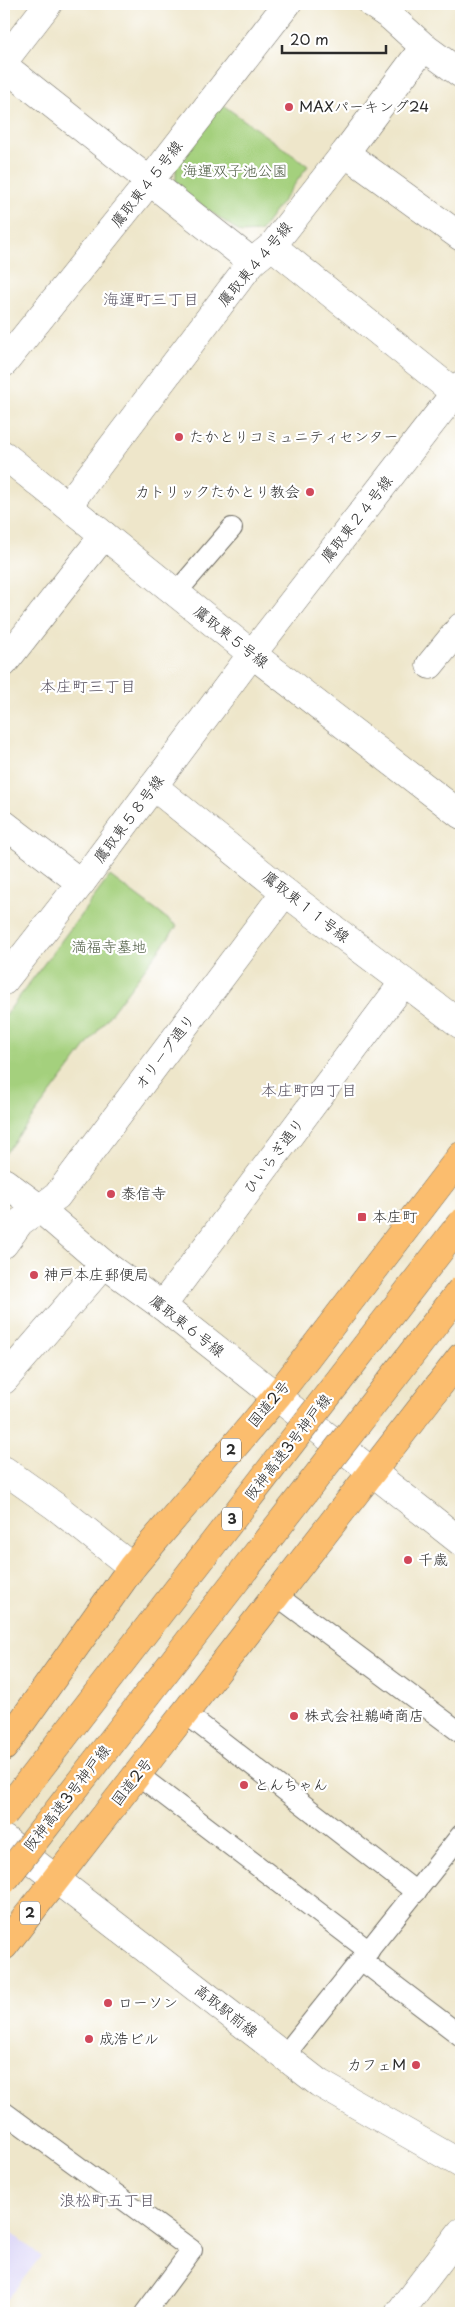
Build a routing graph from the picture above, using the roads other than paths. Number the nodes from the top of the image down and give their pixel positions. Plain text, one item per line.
1 (48, 4) edge
2 (287, 4) edge
3 (388, 8) edge
4 (424, 47) junction
5 (4, 61) edge
6 (4, 66) edge
7 (461, 74) edge
8 (345, 153) junction
9 (149, 182) junction
10 (461, 237) edge
11 (262, 254) junction
12 (4, 363) edge
13 (458, 389) edge
14 (4, 456) edge
15 (68, 505) junction
16 (232, 528) dead end
17 (104, 535) junction
18 (176, 593) junction
19 (461, 626) edge
20 (252, 654) junction
21 (4, 663) edge
22 (430, 666) dead end
23 (153, 786) junction
24 (461, 815) edge
25 (4, 824) edge
26 (81, 883) junction
27 (285, 892) junction
28 (4, 982) edge
29 (404, 982) junction
30 (461, 1025) edge
31 (461, 1156) edge
32 (4, 1182) edge
33 (39, 1208) junction
34 (461, 1223) edge
35 (4, 1244) edge
36 (104, 1264) junction
37 (461, 1290) edge
38 (162, 1306) junction
39 (461, 1357) edge
40 (4, 1380) edge
41 (277, 1396) junction
42 (4, 1470) edge
43 (372, 1472) junction
44 (461, 1542) edge
45 (132, 1567) junction
46 (276, 1595) junction
47 (185, 1713) junction
48 (461, 1733) edge
49 (4, 1747) edge
50 (138, 1774) junction
51 (4, 1814) edge
52 (4, 1839) edge
53 (457, 1847) edge
54 (4, 1880) edge
55 (55, 1880) junction
56 (416, 1892) junction
57 (4, 1946) edge
58 (365, 1955) junction
59 (461, 2036) edge
60 (284, 2056) junction
61 (4, 2112) edge
62 (461, 2164) edge
63 (461, 2232) edge
64 (145, 2313) edge
65 (399, 2313) edge

1 - 5 street
2 - 9 street, 鷹取東４５号線
3 - 4 street
4 - 7 street
4 - 8 street, 鷹取東４４号線
6 - 9 street
8 - 10 street
8 - 11 street, 鷹取東４４号線
9 - 11 street
9 - 12 street, 鷹取東４５号線
11 - 13 street
11 - 15 street, 鷹取東４４号線
13 - 20 street, 鷹取東２４号線
14 - 15 street, 鷹取東５号線
15 - 17 street, 鷹取東５号線
16 - 18 lane
17 - 18 street, 鷹取東５号線
17 - 21 street
18 - 20 street, 鷹取東５号線
19 - 22 street
20 - 23 street, 鷹取東５８号線
20 - 24 street, 鷹取東５号線
23 - 26 street, 鷹取東５８号線
23 - 27 street, 鷹取東１１号線
25 - 26 street
26 - 28 street, 鷹取東５８号線
27 - 29 street, 鷹取東１１号線
27 - 33 street, オリーブ通り
29 - 30 street, 鷹取東１１号線
29 - 38 street, ひいらぎ通り
31 - 41 highway, 国道2号 / 2
32 - 33 street, 鷹取東６号線
33 - 35 street, オリーブ通り
33 - 36 street, 鷹取東６号線
34 - 51 highway, 阪神高速3号神戸線 / 3, bridge
36 - 38 street, 鷹取東６号線
36 - 40 street
37 - 54 highway, 阪神高速3号神戸線, bridge
38 - 41 street, 鷹取東６号線
39 - 43 highway, 国道2号 / 2
41 - 43 street, 鷹取東６号線
41 - 45 highway, 国道2号 / 2
42 - 45 street
43 - 44 street, 鷹取東６号線
43 - 46 highway, 国道2号 / 2
45 - 49 highway, 国道2号 / 2
46 - 47 highway, 国道2号 / 2
46 - 48 lane
47 - 50 highway, 国道2号 / 2
47 - 56 lane
50 - 55 highway, 国道2号 / 2
50 - 58 lane
52 - 55 street, 高取駅前線
53 - 56 lane
55 - 57 highway, 国道2号 / 2
55 - 60 street, 高取駅前線
56 - 58 lane
58 - 59 lane
58 - 60 lane
60 - 62 street, 高取駅前線
61 - 64 lane
63 - 65 street

